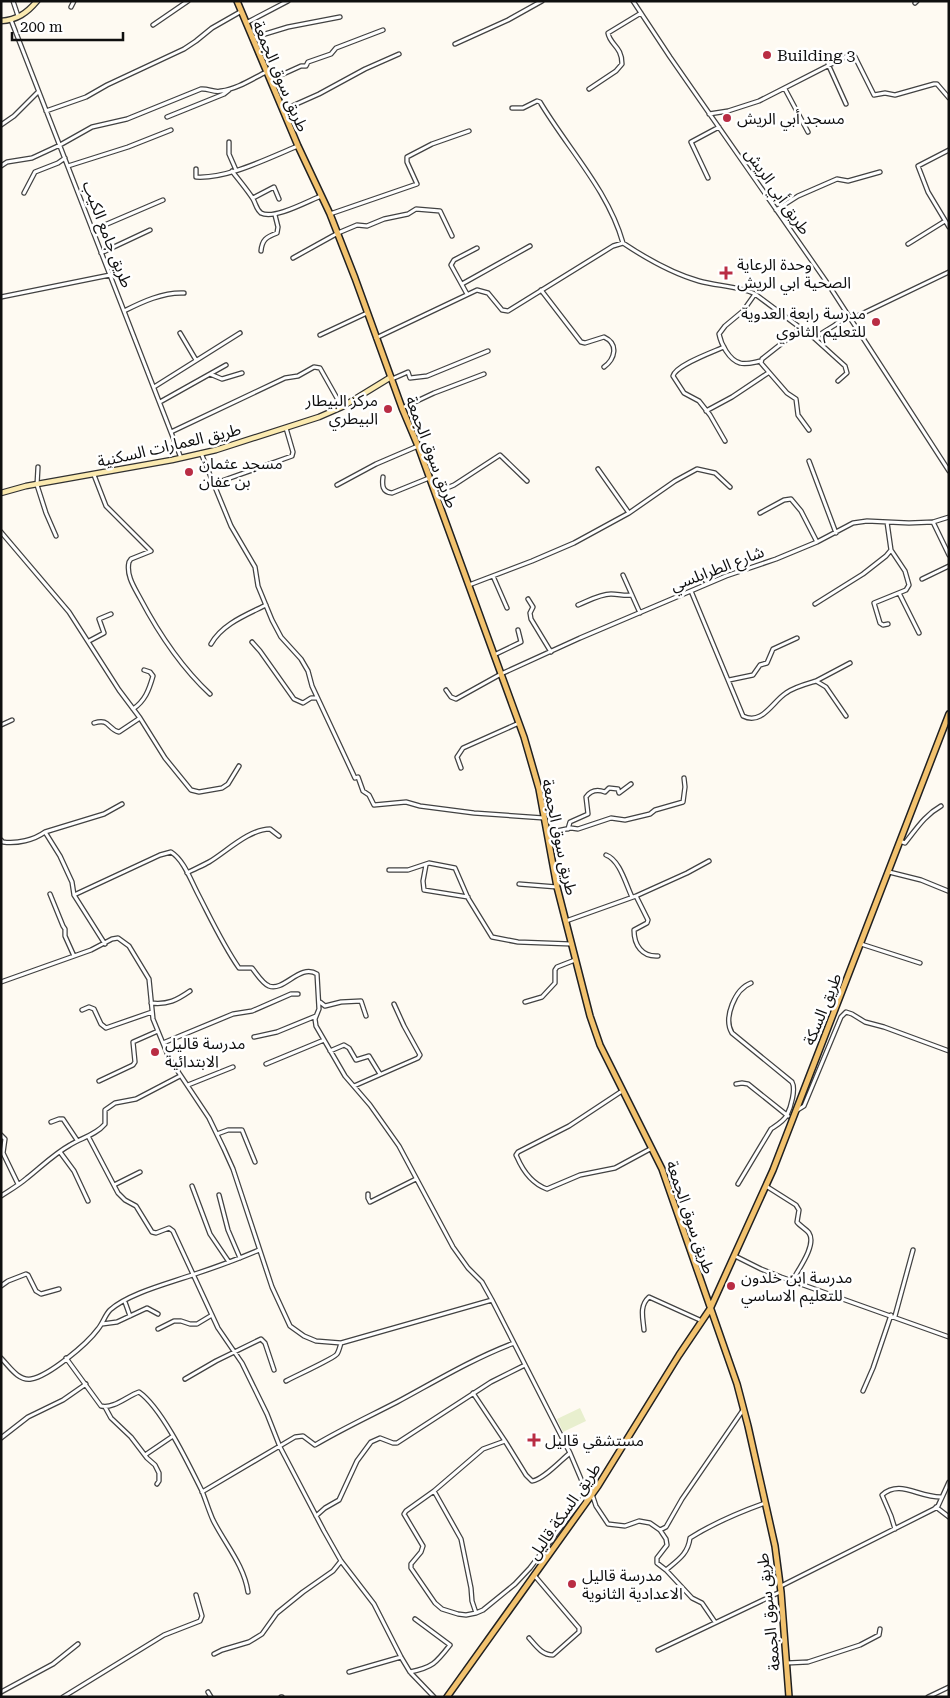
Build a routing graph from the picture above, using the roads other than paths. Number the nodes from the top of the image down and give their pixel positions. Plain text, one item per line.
1 (13, 1) edge
2 (37, 1) edge
3 (74, 1) edge
4 (188, 1) edge
5 (237, 1) edge
6 (288, 1) edge
7 (542, 1) edge
8 (633, 1) edge
9 (71, 7) dead end
10 (240, 12) junction
11 (641, 13) junction
12 (18, 17) junction
13 (340, 17) dead end
14 (11, 20) junction
15 (1, 21) edge
16 (245, 23) junction
17 (153, 25) dead end
18 (383, 30) dead end
19 (252, 39) junction
20 (455, 44) dead end
21 (399, 54) dead end
22 (828, 64) junction
23 (266, 72) junction
24 (269, 80) junction
25 (230, 89) junction
26 (589, 89) dead end
27 (785, 89) junction
28 (38, 92) junction
29 (949, 98) edge
30 (846, 104) dead end
31 (512, 108) dead end
32 (282, 110) junction
33 (46, 111) junction
34 (709, 114) junction
35 (166, 116) dead end
36 (1, 125) edge
37 (718, 128) junction
38 (171, 130) dead end
39 (468, 130) dead end
40 (808, 132) dead end
41 (229, 142) dead end
42 (60, 146) junction
43 (298, 146) junction
44 (949, 150) edge
45 (64, 158) junction
46 (1, 166) edge
47 (68, 166) junction
48 (196, 169) dead end
49 (234, 170) junction
50 (880, 172) dead end
51 (708, 178) dead end
52 (24, 193) dead end
53 (321, 196) junction
54 (252, 198) junction
55 (279, 199) dead end
56 (163, 200) dead end
57 (776, 210) junction
58 (275, 214) junction
59 (330, 214) junction
60 (945, 221) junction
61 (949, 227) edge
62 (93, 230) junction
63 (150, 230) dead end
64 (338, 233) junction
65 (452, 236) dead end
66 (623, 244) junction
67 (908, 244) dead end
68 (530, 246) dead end
69 (476, 248) dead end
70 (261, 251) dead end
71 (102, 253) junction
72 (293, 258) dead end
73 (949, 272) edge
74 (110, 275) junction
75 (462, 284) junction
76 (541, 290) junction
77 (184, 293) dead end
78 (467, 294) junction
79 (755, 294) junction
80 (1, 297) edge
81 (124, 311) junction
82 (367, 313) junction
83 (848, 314) junction
84 (851, 319) junction
85 (800, 330) junction
86 (180, 333) dead end
87 (240, 333) dead end
88 (320, 335) dead end
89 (376, 338) junction
90 (814, 338) junction
91 (724, 347) junction
92 (488, 350) dead end
93 (196, 360) junction
94 (761, 361) junction
95 (226, 365) dead end
96 (604, 367) dead end
97 (242, 373) dead end
98 (768, 373) junction
99 (209, 374) junction
100 (484, 374) dead end
101 (391, 378) junction
102 (838, 381) dead end
103 (154, 387) junction
104 (160, 402) junction
105 (342, 407) junction
106 (402, 408) junction
107 (706, 411) junction
108 (286, 428) junction
109 (810, 430) dead end
110 (171, 432) junction
111 (725, 441) dead end
112 (418, 446) junction
113 (201, 453) junction
114 (181, 458) junction
115 (809, 461) dead end
116 (38, 467) dead end
117 (598, 469) dead end
118 (949, 471) edge
119 (94, 475) junction
120 (383, 477) dead end
121 (429, 478) junction
122 (527, 481) dead end
123 (213, 484) junction
124 (337, 484) dead end
125 (37, 485) junction
126 (730, 486) dead end
127 (1, 493) edge
128 (435, 493) junction
129 (760, 513) dead end
130 (629, 514) junction
131 (949, 517) edge
132 (887, 522) junction
133 (933, 522) junction
134 (1, 532) edge
135 (836, 532) junction
136 (56, 536) dead end
137 (817, 542) junction
138 (891, 550) junction
139 (949, 555) edge
140 (949, 566) edge
141 (623, 575) dead end
142 (493, 576) junction
143 (922, 579) dead end
144 (469, 585) junction
145 (691, 591) junction
146 (899, 593) junction
147 (632, 595) junction
148 (528, 599) dead end
149 (815, 604) dead end
150 (266, 605) junction
151 (578, 605) dead end
152 (507, 608) dead end
153 (640, 613) junction
154 (111, 614) dead end
155 (888, 624) dead end
156 (518, 630) dead end
157 (918, 633) dead end
158 (797, 638) dead end
159 (89, 641) junction
160 (252, 642) dead end
161 (211, 644) dead end
162 (551, 652) junction
163 (494, 655) junction
164 (850, 663) dead end
165 (144, 670) dead end
166 (501, 674) junction
167 (729, 680) junction
168 (816, 681) junction
169 (446, 690) dead end
170 (210, 694) dead end
171 (318, 698) junction
172 (133, 709) junction
173 (949, 714) edge
174 (846, 716) dead end
175 (140, 718) junction
176 (12, 720) dead end
177 (94, 723) dead end
178 (519, 723) junction
179 (1, 725) edge
180 (239, 766) dead end
181 (461, 768) dead end
182 (684, 778) dead end
183 (631, 784) dead end
184 (122, 804) dead end
185 (941, 806) dead end
186 (544, 818) junction
187 (568, 829) junction
188 (45, 832) junction
189 (546, 833) junction
190 (279, 836) dead end
191 (2, 841) edge
192 (900, 841) junction
193 (606, 855) dead end
194 (709, 861) dead end
195 (426, 865) junction
196 (389, 870) dead end
197 (889, 872) junction
198 (187, 873) junction
199 (519, 884) dead end
200 (557, 887) junction
201 (948, 891) edge
202 (50, 894) dead end
203 (74, 895) junction
204 (634, 896) junction
205 (468, 898) junction
206 (566, 921) junction
207 (105, 944) junction
208 (571, 944) junction
209 (861, 944) junction
210 (74, 956) junction
211 (658, 956) dead end
212 (575, 960) junction
213 (920, 963) dead end
214 (1, 982) edge
215 (751, 983) dead end
216 (190, 991) dead end
217 (298, 994) dead end
218 (319, 1002) junction
219 (525, 1002) dead end
220 (151, 1003) junction
221 (394, 1004) dead end
222 (82, 1010) dead end
223 (152, 1012) junction
224 (316, 1016) junction
225 (366, 1016) dead end
226 (158, 1030) junction
227 (254, 1036) dead end
228 (324, 1040) junction
229 (163, 1043) junction
230 (949, 1050) edge
231 (330, 1051) junction
232 (266, 1064) dead end
233 (234, 1067) dead end
234 (380, 1074) junction
235 (180, 1076) junction
236 (99, 1081) dead end
237 (736, 1084) dead end
238 (188, 1086) junction
239 (354, 1086) junction
240 (623, 1091) junction
241 (796, 1111) junction
242 (787, 1115) junction
243 (793, 1119) junction
244 (51, 1122) dead end
245 (217, 1134) junction
246 (1, 1135) edge
247 (88, 1136) junction
248 (77, 1140) junction
249 (652, 1148) junction
250 (60, 1152) junction
251 (256, 1162) dead end
252 (140, 1172) dead end
253 (416, 1179) junction
254 (18, 1184) junction
255 (738, 1184) dead end
256 (114, 1185) junction
257 (192, 1186) dead end
258 (766, 1186) junction
259 (368, 1194) dead end
260 (1, 1196) edge
261 (219, 1196) dead end
262 (88, 1201) dead end
263 (259, 1250) junction
264 (913, 1250) dead end
265 (735, 1256) junction
266 (240, 1258) junction
267 (229, 1262) junction
268 (193, 1275) junction
269 (792, 1281) junction
270 (1, 1286) edge
271 (59, 1289) dead end
272 (492, 1300) junction
273 (124, 1302) junction
274 (710, 1309) junction
275 (158, 1314) dead end
276 (212, 1315) junction
277 (130, 1316) junction
278 (893, 1316) junction
279 (702, 1321) junction
280 (102, 1324) junction
281 (158, 1328) dead end
282 (644, 1330) dead end
283 (949, 1337) edge
284 (341, 1342) junction
285 (514, 1343) junction
286 (235, 1352) junction
287 (1, 1358) edge
288 (66, 1358) junction
289 (525, 1365) junction
290 (274, 1370) dead end
291 (185, 1379) dead end
292 (286, 1381) dead end
293 (86, 1384) junction
294 (863, 1391) dead end
295 (473, 1393) junction
296 (105, 1407) junction
297 (744, 1409) junction
298 (173, 1436) junction
299 (1, 1438) edge
300 (505, 1441) junction
301 (280, 1447) junction
302 (570, 1453) junction
303 (145, 1455) junction
304 (949, 1482) edge
305 (157, 1484) dead end
306 (584, 1486) junction
307 (598, 1486) junction
308 (434, 1491) junction
309 (202, 1492) junction
310 (589, 1494) junction
311 (942, 1497) junction
312 (765, 1503) junction
313 (936, 1507) junction
314 (316, 1516) junction
315 (949, 1518) edge
316 (894, 1529) junction
317 (660, 1530) junction
318 (341, 1561) junction
319 (666, 1570) junction
320 (534, 1575) junction
321 (781, 1589) junction
322 (248, 1592) dead end
323 (196, 1595) dead end
324 (476, 1613) junction
325 (415, 1619) dead end
326 (715, 1622) junction
327 (880, 1629) dead end
328 (529, 1638) dead end
329 (78, 1644) dead end
330 (658, 1650) dead end
331 (214, 1654) dead end
332 (400, 1657) junction
333 (786, 1663) junction
334 (349, 1672) dead end
335 (410, 1672) junction
336 (949, 1687) edge
337 (1, 1692) edge
338 (208, 1692) dead end
339 (63, 1697) edge
340 (210, 1697) edge
341 (434, 1697) edge
342 (447, 1697) edge
343 (789, 1697) edge
344 (928, 1697) edge

1 - 12 street
2 - 12 main road
3 - 9 street
4 - 17 street
5 - 10 main road, طريق سوق الجمعة
6 - 16 street
7 - 20 street
8 - 11 street, طريق أبي الريش
10 - 16 main road, طريق سوق الجمعة
10 - 33 street
11 - 26 street
11 - 34 street, طريق أبي الريش
12 - 14 main road
13 - 19 street
14 - 15 main road
14 - 28 street, طريق جامع الكيب
16 - 19 main road, طريق سوق الجمعة
18 - 24 street
19 - 23 main road, طريق سوق الجمعة
21 - 32 street
22 - 27 street
22 - 29 street
22 - 30 street
23 - 24 main road, طريق سوق الجمعة
23 - 25 street
24 - 32 main road, طريق سوق الجمعة
25 - 35 street
25 - 42 street
27 - 34 street
27 - 40 street
28 - 33 street, طريق جامع الكيب
28 - 36 street
31 - 66 street
32 - 43 main road, طريق سوق الجمعة
33 - 42 street, طريق جامع الكيب
34 - 37 street, طريق أبي الريش
37 - 51 street
37 - 57 street, طريق أبي الريش
38 - 47 street
39 - 59 street
41 - 49 street
42 - 45 street, طريق جامع الكيب
42 - 46 street
43 - 49 street
43 - 53 main road, طريق سوق الجمعة
44 - 60 street
45 - 47 street, طريق جامع الكيب
45 - 52 street
47 - 62 street, طريق جامع الكيب
48 - 49 street
49 - 54 street
50 - 57 street
53 - 58 street
53 - 59 main road, طريق سوق الجمعة
54 - 55 street
54 - 58 street
56 - 62 street
57 - 83 street, طريق أبي الريش
58 - 70 street
59 - 64 main road, طريق سوق الجمعة
60 - 61 street
60 - 67 street
62 - 71 street, طريق جامع الكيب
63 - 71 street
64 - 65 street
64 - 72 street
64 - 82 main road, طريق سوق الجمعة
66 - 76 street
66 - 79 street
68 - 75 street
69 - 75 street
71 - 74 street, طريق جامع الكيب
73 - 84 street
74 - 80 street
74 - 81 street, طريق جامع الكيب
75 - 78 street
76 - 78 street
76 - 96 street
77 - 81 street
78 - 89 street
79 - 85 street
79 - 91 street
81 - 103 street, طريق جامع الكيب
82 - 88 street
82 - 89 main road, طريق سوق الجمعة
83 - 84 street, طريق أبي الريش
83 - 90 street
84 - 118 street, طريق أبي الريش
85 - 90 street
85 - 94 street
86 - 93 street
87 - 93 street
89 - 101 main road, طريق سوق الجمعة
90 - 102 street
91 - 94 street
91 - 107 street
92 - 101 street
93 - 103 street
94 - 98 street
95 - 99 street
97 - 99 street
98 - 107 street
98 - 109 street
99 - 104 street
100 - 106 street
101 - 105 main road, طريق العمارات السكنية
101 - 106 main road, طريق سوق الجمعة
103 - 104 street, طريق جامع الكيب
104 - 110 street, طريق جامع الكيب
105 - 108 main road, طريق العمارات السكنية
105 - 110 street
106 - 112 main road, طريق سوق الجمعة
107 - 111 street
108 - 113 main road, طريق العمارات السكنية
108 - 123 street
110 - 114 street, طريق جامع الكيب
112 - 121 main road, طريق سوق الجمعة
112 - 124 street
113 - 114 main road, طريق العمارات السكنية
113 - 123 street
114 - 119 main road, طريق العمارات السكنية
115 - 135 street
116 - 125 street
117 - 130 street
119 - 125 main road, طريق العمارات السكنية
119 - 170 street
120 - 121 street
121 - 128 main road, طريق سوق الجمعة
122 - 128 street
123 - 150 street
125 - 127 main road, طريق العمارات السكنية
125 - 136 street
126 - 130 street
128 - 144 main road, طريق سوق الجمعة
129 - 137 street
130 - 142 street
131 - 133 street, شارع الطرابلسي
132 - 133 street, شارع الطرابلسي
132 - 135 street, شارع الطرابلسي
132 - 138 street
133 - 139 street
134 - 159 street
135 - 137 street, شارع الطرابلسي
137 - 145 street, شارع الطرابلسي
138 - 146 street
138 - 149 street
140 - 143 street
141 - 147 street
142 - 144 street
142 - 152 street
144 - 163 main road, طريق سوق الجمعة
145 - 153 street, شارع الطرابلسي
145 - 167 street
146 - 155 street
146 - 157 street
147 - 151 street
147 - 153 street
148 - 162 street
150 - 161 street
150 - 171 street
153 - 162 street, شارع الطرابلسي
154 - 159 street
156 - 163 street
158 - 167 street
159 - 172 street
160 - 171 street
162 - 166 street, شارع الطرابلسي
163 - 166 main road, طريق سوق الجمعة
164 - 168 street
165 - 172 street
166 - 169 street, شارع الطرابلسي
166 - 178 main road, طريق سوق الجمعة
167 - 168 street
168 - 174 street
171 - 186 street
172 - 175 street
173 - 192 main road, طريق السكة
175 - 177 street
175 - 180 street
176 - 179 street
178 - 181 street
178 - 186 main road, طريق سوق الجمعة
182 - 187 street
183 - 187 street
184 - 188 street
185 - 192 street
186 - 189 main road, طريق سوق الجمعة
187 - 189 street
188 - 191 street
188 - 203 street
189 - 200 main road, طريق سوق الجمعة
190 - 198 street
192 - 197 main road, طريق السكة
193 - 204 street
194 - 204 street
195 - 196 street
195 - 205 street
195 - 205 street
197 - 201 street
197 - 209 main road, طريق السكة
198 - 203 street
198 - 218 street
199 - 200 street
200 - 206 main road, طريق سوق الجمعة
202 - 210 street
203 - 207 street
204 - 206 street
204 - 211 street
205 - 208 street
206 - 208 main road, طريق سوق الجمعة
207 - 210 street
207 - 220 street
208 - 212 main road, طريق سوق الجمعة
209 - 213 street
209 - 241 main road, طريق السكة
210 - 214 street
212 - 219 street
212 - 240 main road, طريق سوق الجمعة
215 - 242 street
216 - 220 street
217 - 229 street
218 - 224 street
218 - 225 street
220 - 223 street
221 - 234 street
222 - 223 street
223 - 226 street
224 - 227 street
224 - 228 street
226 - 229 street
226 - 236 street
228 - 231 street
228 - 232 street
229 - 235 street
230 - 241 street
231 - 234 street
231 - 239 street
233 - 238 street
234 - 239 street
235 - 238 street
235 - 247 street
237 - 242 street
238 - 245 street
239 - 253 street
240 - 249 main road, طريق سوق الجمعة
240 - 249 street
241 - 243 main road, طريق السكة
242 - 243 street
242 - 255 street
243 - 258 main road, طريق السكة
244 - 248 street
245 - 251 street
245 - 263 street
246 - 254 street
247 - 248 street
247 - 256 street
248 - 250 street
249 - 274 main road, طريق سوق الجمعة
250 - 254 street
250 - 262 street
252 - 256 street
253 - 259 street
253 - 272 street
254 - 260 street
256 - 268 street
257 - 267 street
258 - 265 main road, طريق السكة
258 - 269 street
261 - 266 street
263 - 266 street
263 - 284 street
264 - 278 street
265 - 269 street
265 - 274 main road, طريق السكة
266 - 267 street
267 - 268 street
268 - 273 street
268 - 276 street
269 - 278 street
270 - 271 street
272 - 284 street
272 - 285 street
273 - 277 street
273 - 280 street
274 - 279 main road, طريق السكة قاليل
274 - 297 main road, طريق سوق الجمعة
275 - 277 street
276 - 281 street
276 - 286 street
277 - 280 street
278 - 283 street
278 - 294 street
279 - 282 street
279 - 307 main road, طريق السكة قاليل
280 - 288 street
284 - 292 street
285 - 289 street
285 - 301 street
286 - 290 street
286 - 291 street
286 - 301 street
287 - 288 street
288 - 293 street
289 - 295 street
289 - 302 street
293 - 296 street
293 - 299 street
295 - 300 street
295 - 314 street
296 - 298 street
296 - 303 street
297 - 312 main road, طريق سوق الجمعة
297 - 317 street
298 - 303 street
298 - 309 street
300 - 302 street
300 - 308 street
301 - 309 street
301 - 314 street
302 - 306 street
303 - 305 street
304 - 311 street
306 - 307 street
306 - 310 street
307 - 310 main road, طريق السكة قاليل
308 - 324 street
308 - 324 street
309 - 322 street
310 - 317 street
310 - 320 main road, طريق السكة قاليل
310 - 324 street
311 - 313 street
311 - 316 street
312 - 319 street
312 - 321 main road, طريق سوق الجمعة
313 - 315 street
313 - 316 street
314 - 318 street
316 - 321 street
317 - 319 street
318 - 331 street
318 - 332 street
319 - 326 street
320 - 328 street
320 - 342 main road, طريق السكة قاليل
321 - 326 street
321 - 333 main road, طريق سوق الجمعة
323 - 339 street
325 - 335 street
326 - 330 street
327 - 333 street
329 - 337 street
332 - 334 street
332 - 335 street
333 - 343 main road, طريق سوق الجمعة
335 - 341 street
336 - 344 street
338 - 340 street

